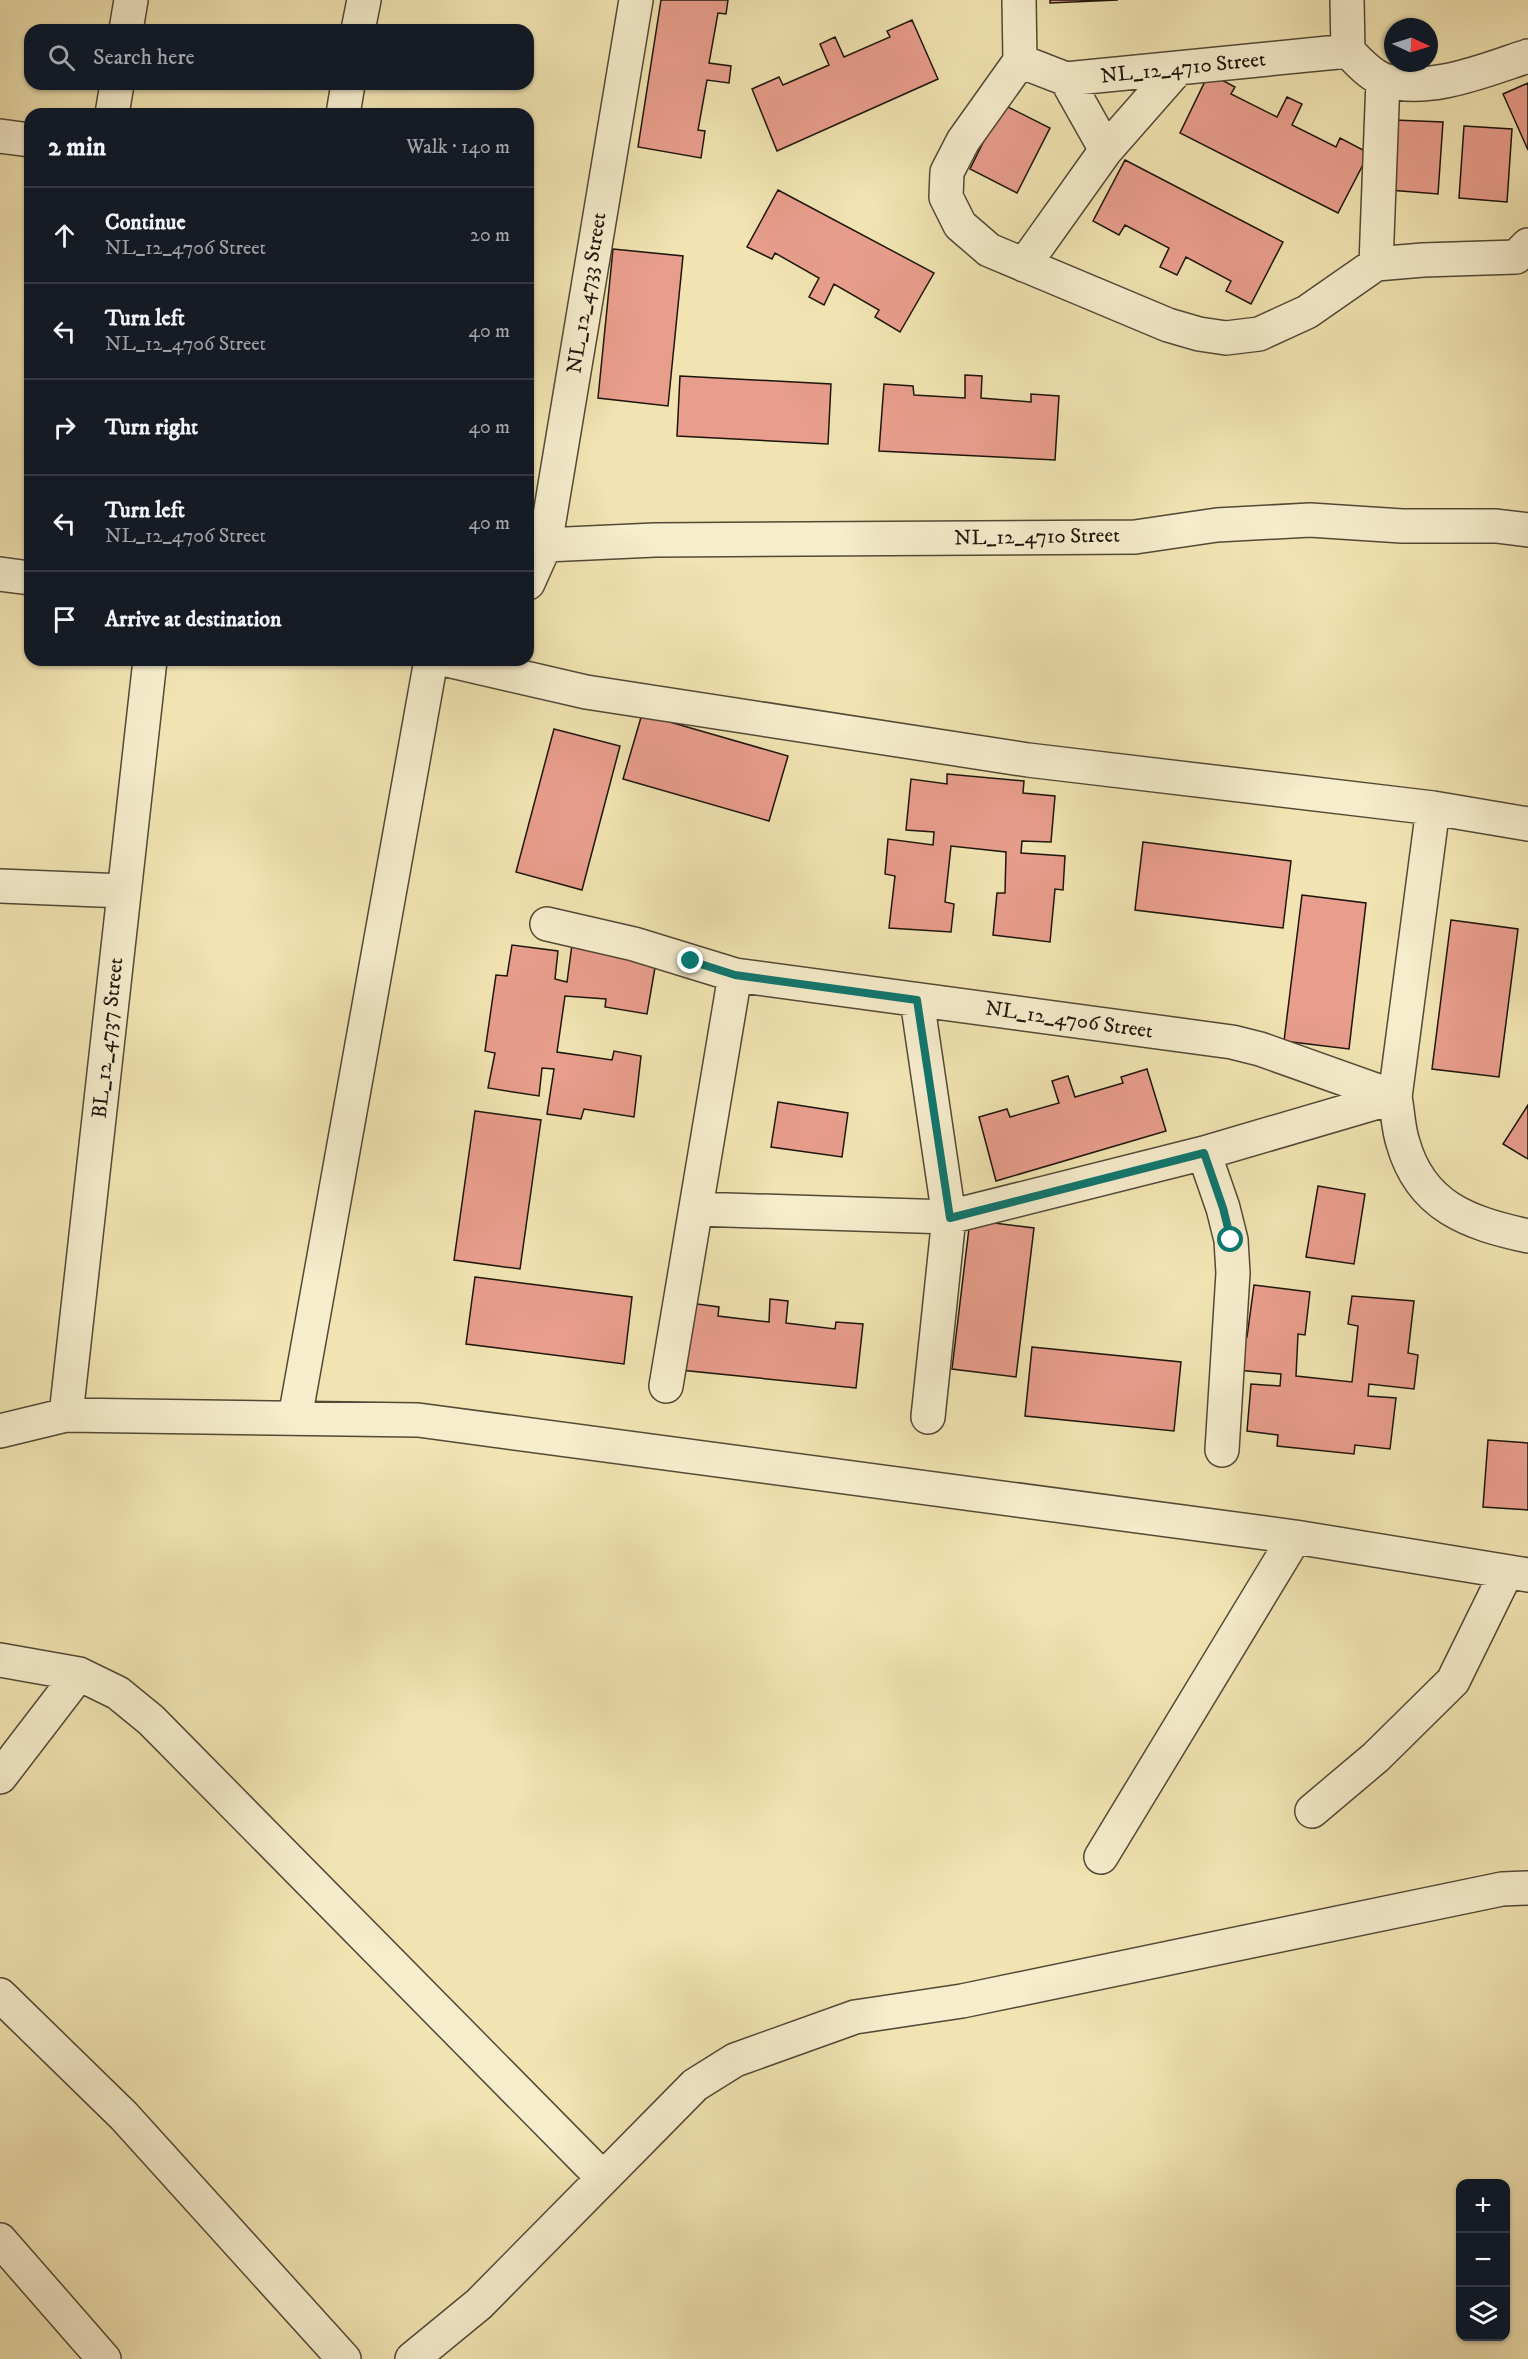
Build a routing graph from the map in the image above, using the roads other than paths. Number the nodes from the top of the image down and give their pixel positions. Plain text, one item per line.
1 (131, 0) edge
2 (364, 0) edge
3 (636, 0) edge
4 (1019, 0) edge
5 (1347, 0) edge
6 (127, 24) edge
7 (359, 24) edge
8 (1348, 51) junction
9 (1528, 56) edge
10 (1020, 61) junction
11 (1178, 68) junction
12 (1066, 79) junction
13 (1383, 80) junction
14 (116, 90) edge
15 (347, 90) edge
16 (113, 108) edge
17 (344, 108) edge
18 (0, 136) edge
19 (24, 139) edge
20 (1106, 150) junction
21 (1524, 260) edge
22 (1376, 264) junction
23 (1024, 266) junction
24 (1528, 530) edge
25 (545, 545) junction
26 (534, 569) edge
27 (0, 574) edge
28 (24, 577) edge
29 (149, 666) edge
30 (430, 666) edge
31 (494, 666) edge
32 (1432, 808) junction
33 (1528, 824) edge
34 (0, 886) edge
35 (124, 891) junction
36 (547, 924) dead end
37 (735, 975) junction
38 (917, 1000) junction
39 (1395, 1097) junction
40 (1204, 1153) junction
41 (696, 1209) junction
42 (950, 1218) junction
43 (1528, 1236) edge
44 (666, 1386) dead end
45 (66, 1415) junction
46 (928, 1417) dead end
47 (295, 1418) junction
48 (0, 1431) edge
49 (1222, 1450) dead end
50 (1294, 1537) junction
51 (1517, 1574) edge
52 (0, 1660) edge
53 (80, 1674) junction
54 (0, 1777) edge
55 (1312, 1812) dead end
56 (1101, 1857) dead end
57 (1528, 1888) edge
58 (0, 1995) edge
59 (603, 2178) junction
60 (0, 2240) edge
61 (104, 2359) edge
62 (344, 2359) edge
63 (412, 2359) edge

1 - 6 street
2 - 7 street
3 - 25 street, NL_12_4733 Street
4 - 10 street
5 - 8 street
8 - 11 street, NL_12_4710 Street
8 - 13 street
9 - 13 street
10 - 12 street, NL_12_4710 Street
10 - 23 street
11 - 12 street, NL_12_4710 Street
11 - 20 street
12 - 20 street
13 - 22 street
14 - 16 street
15 - 17 street
18 - 19 street
20 - 23 street
21 - 22 street
22 - 23 street
24 - 25 street, NL_12_4710 Street
25 - 26 street, NL_12_4733 Street
27 - 28 street
29 - 35 street, BL_12_4737 Street
30 - 47 street
31 - 32 street
32 - 33 street
32 - 39 street
34 - 35 street
35 - 45 street, BL_12_4737 Street
36 - 37 street, NL_12_4706 Street
37 - 38 street, NL_12_4706 Street
37 - 41 street
38 - 39 street, NL_12_4706 Street
38 - 42 street
39 - 40 street
39 - 43 street
40 - 42 street
40 - 49 street
41 - 42 street
41 - 44 street
42 - 46 street
45 - 47 street
45 - 48 street
47 - 50 street
50 - 51 street
50 - 56 street
51 - 55 street
52 - 53 street
53 - 54 street
53 - 59 street
57 - 59 street
58 - 62 street
59 - 63 street
60 - 61 street

